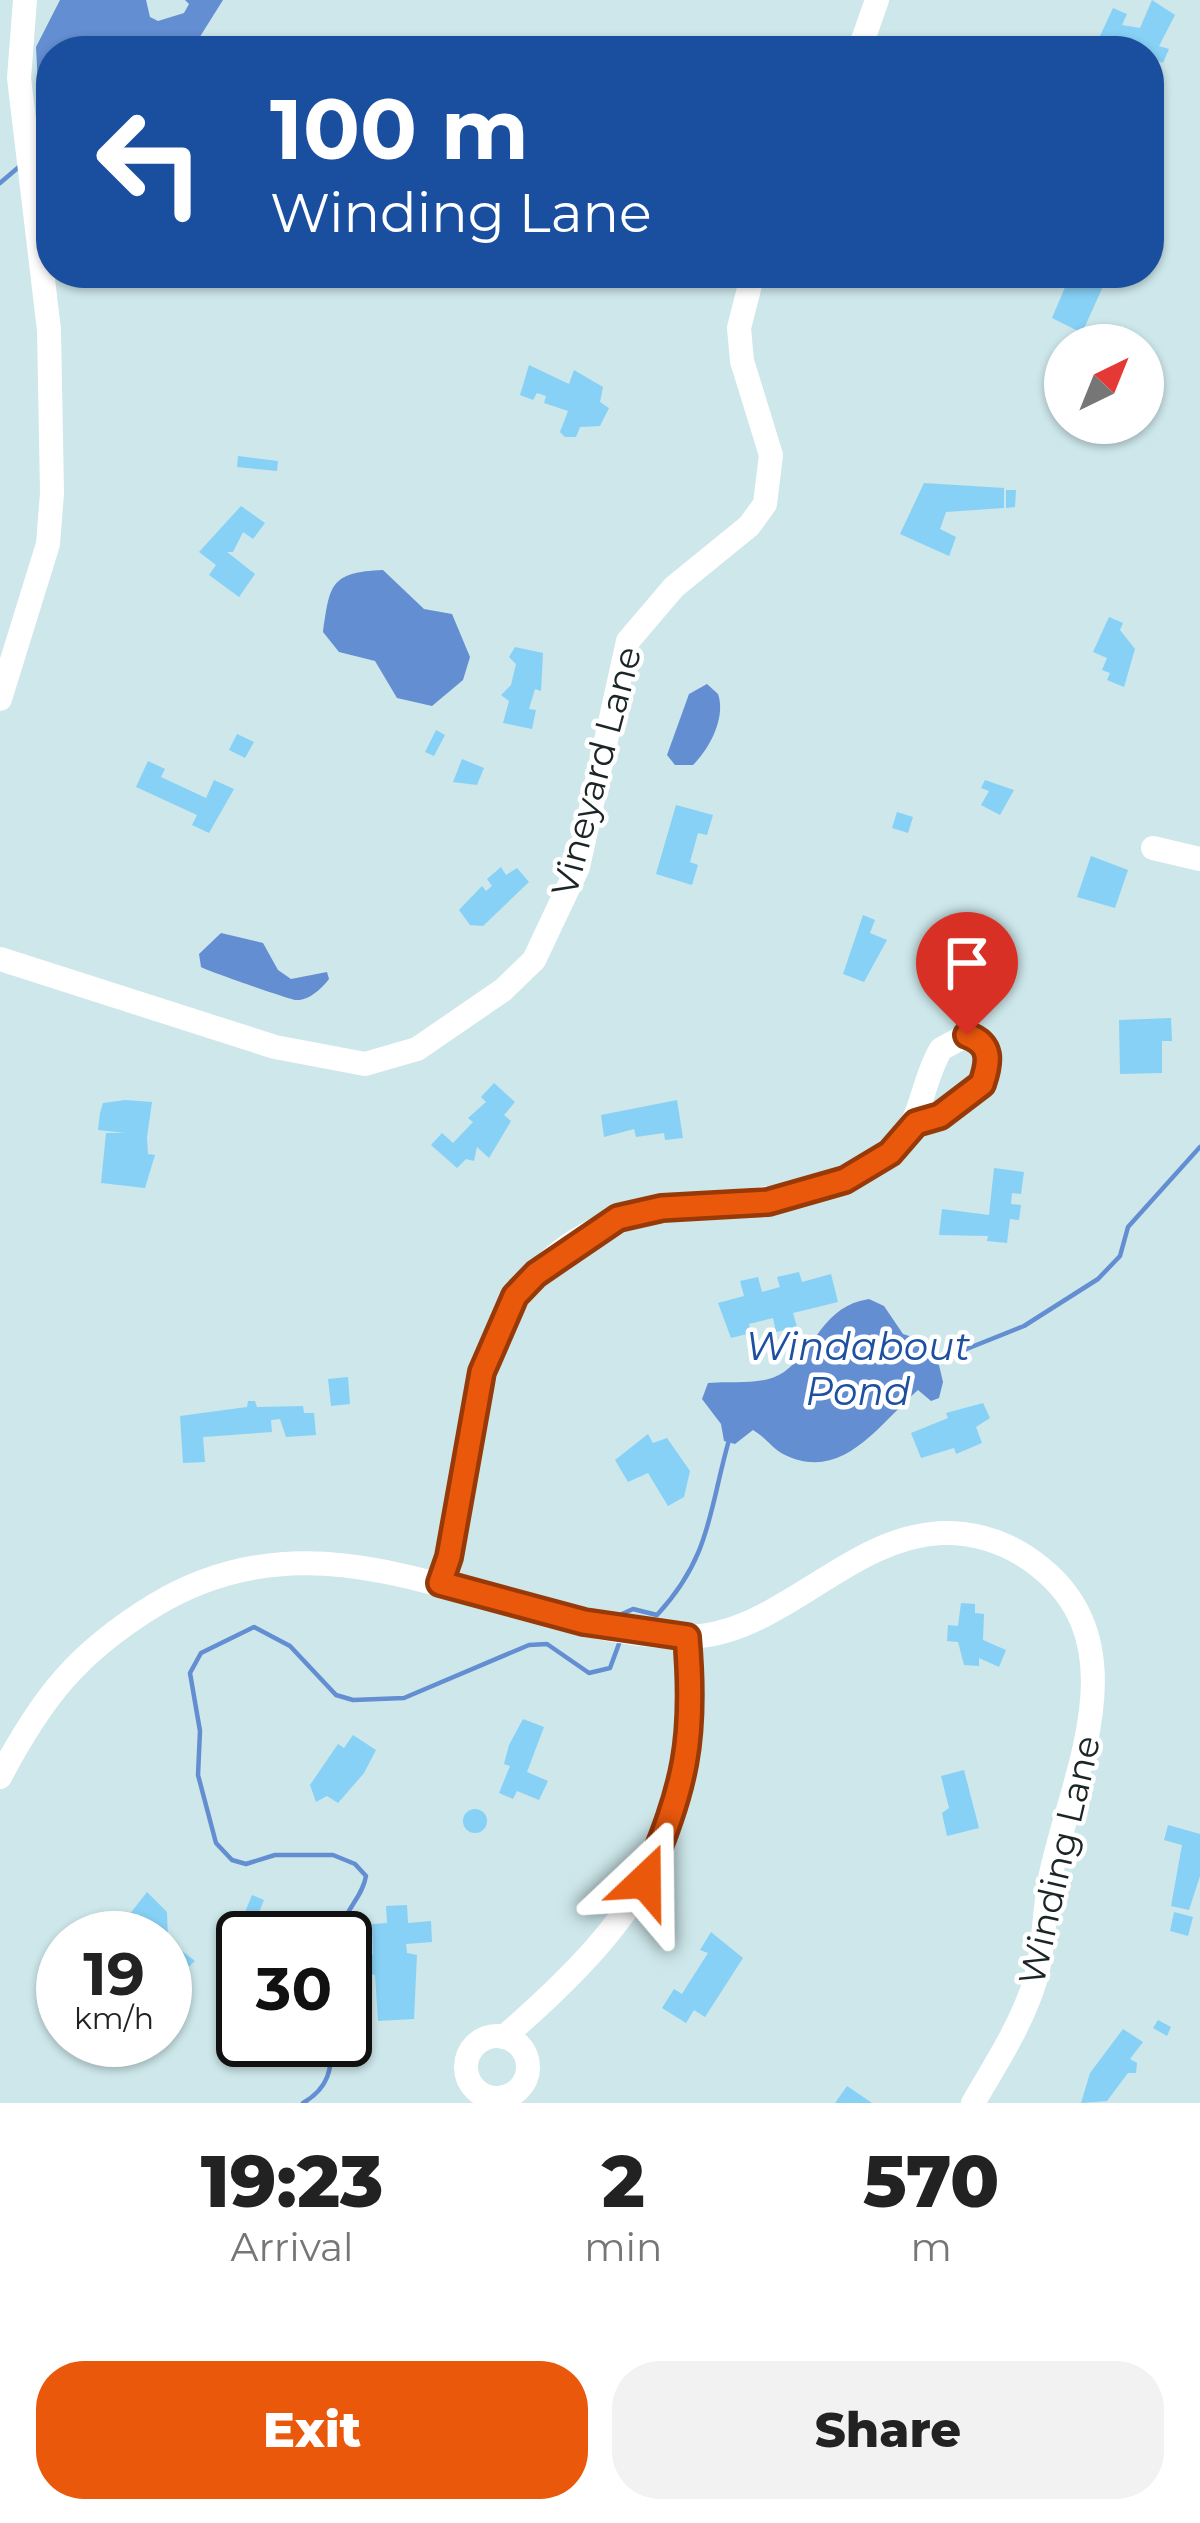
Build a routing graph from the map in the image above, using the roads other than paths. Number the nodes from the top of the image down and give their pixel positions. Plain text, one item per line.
1 (25, 0) edge
2 (877, 0) edge
3 (864, 36) edge
4 (36, 221) edge
5 (44, 288) edge
6 (749, 288) edge
7 (0, 699) edge
8 (1154, 848) dead end
9 (1200, 860) edge
10 (0, 959) edge
11 (916, 1123) dead end
12 (440, 1583) junction
13 (687, 1637) junction
14 (0, 1777) edge
15 (504, 2037) dead end
16 (973, 2103) edge

1 - 4 street
2 - 3 street
5 - 7 street
6 - 10 street, Vineyard Lane
8 - 9 street
11 - 12 street
12 - 13 street, Winding Lane
12 - 14 street, Winding Lane
13 - 15 street
13 - 16 street, Winding Lane

